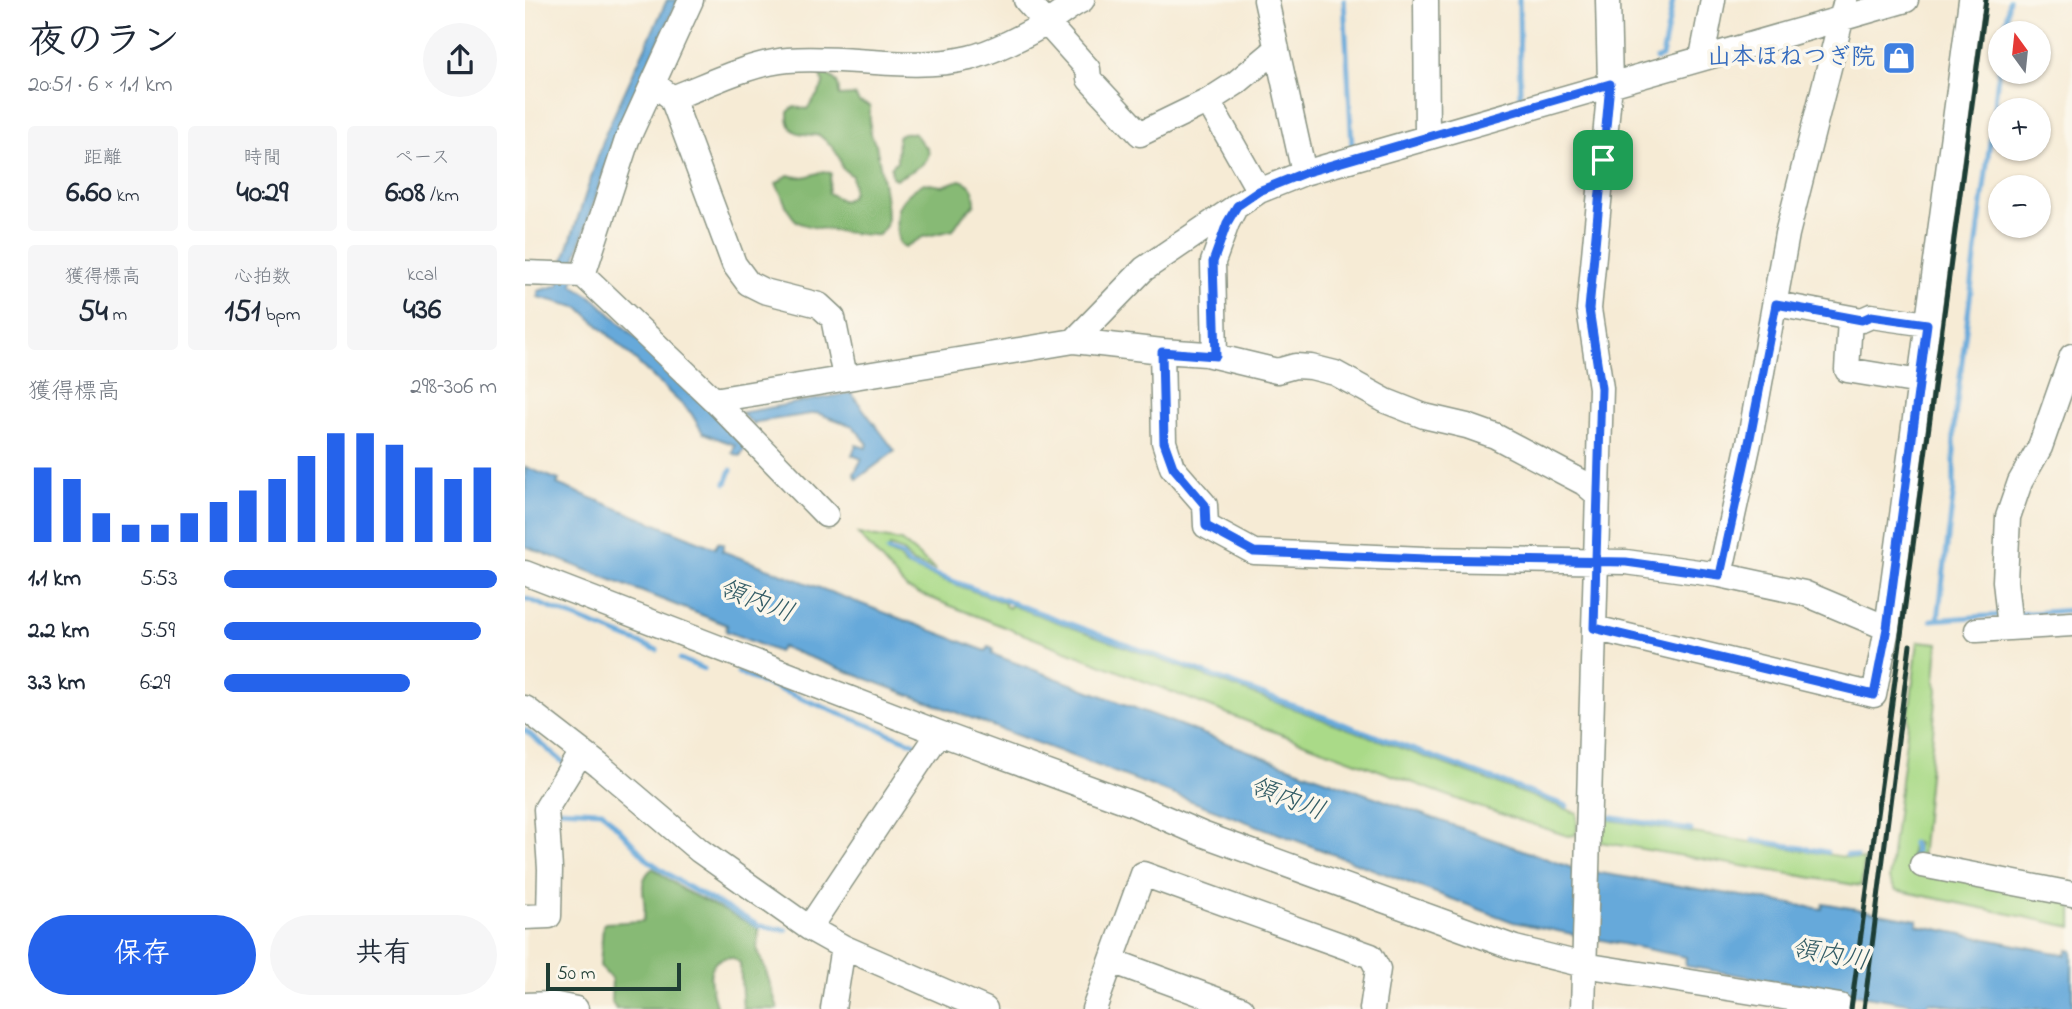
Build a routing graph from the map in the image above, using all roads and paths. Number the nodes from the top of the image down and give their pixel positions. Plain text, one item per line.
1 (691, 0) edge
2 (1026, 0) edge
3 (1082, 0) edge
4 (1266, 0) edge
5 (1426, 0) edge
6 (1608, 0) edge
7 (1713, 0) edge
8 (1906, 0) edge
9 (1971, 0) edge
10 (1844, 9) edge
11 (1047, 23) junction
12 (1276, 49) junction
13 (1702, 57) junction
14 (1610, 84) junction
15 (662, 91) junction
16 (1208, 101) junction
17 (1427, 137) junction
18 (1304, 173) junction
19 (1259, 191) junction
20 (1237, 206) junction
21 (525, 272) edge
22 (573, 274) junction
23 (1776, 304) junction
24 (1850, 318) junction
25 (1927, 324) junction
26 (1074, 341) junction
27 (1162, 352) junction
28 (1216, 356) junction
29 (2072, 356) edge
30 (845, 377) junction
31 (1920, 382) junction
32 (714, 400) junction
33 (1597, 494) junction
34 (826, 515) dead end
35 (1596, 562) junction
36 (525, 573) edge
37 (1720, 575) junction
38 (2072, 624) edge
39 (1594, 628) junction
40 (1887, 628) junction
41 (2010, 628) junction
42 (1977, 630) dead end
43 (525, 708) edge
44 (939, 733) junction
45 (581, 751) junction
46 (1922, 865) dead end
47 (2072, 894) edge
48 (525, 918) edge
49 (809, 928) junction
50 (843, 947) junction
51 (1112, 961) junction
52 (1584, 965) junction
53 (525, 1005) edge
54 (1840, 1006) dead end
55 (576, 1009) edge
56 (833, 1009) edge
57 (985, 1009) edge
58 (1094, 1009) edge
59 (1242, 1009) edge
60 (1372, 1009) edge
61 (1583, 1009) edge

1 - 15 street
2 - 11 street
3 - 11 street
4 - 12 street
5 - 17 street
6 - 14 street
7 - 13 street
8 - 10 street
9 - 25 street
10 - 13 street
10 - 23 street
11 - 15 street
11 - 16 street
12 - 16 street
12 - 18 street
13 - 14 street
14 - 17 street
14 - 33 street
15 - 22 street
15 - 30 street
16 - 19 street
17 - 18 street
18 - 19 street
19 - 20 street
20 - 26 street
20 - 28 street
21 - 22 street
22 - 32 street
23 - 24 street
23 - 37 street
24 - 25 street
24 - 31 street
25 - 31 street
26 - 27 street
26 - 30 street
27 - 28 street
27 - 35 street
28 - 33 street
29 - 41 street
30 - 32 street
31 - 40 street
32 - 34 street
33 - 35 street
35 - 37 street
35 - 39 street
36 - 44 street
37 - 40 street
38 - 41 street
39 - 40 street
39 - 52 street
41 - 42 street
43 - 45 street
44 - 49 street
44 - 52 street
45 - 48 street
45 - 49 street
46 - 47 street
49 - 50 street
50 - 56 street
50 - 57 street
51 - 58 street
51 - 59 street
51 - 60 street
52 - 54 street
52 - 61 street
53 - 55 street

